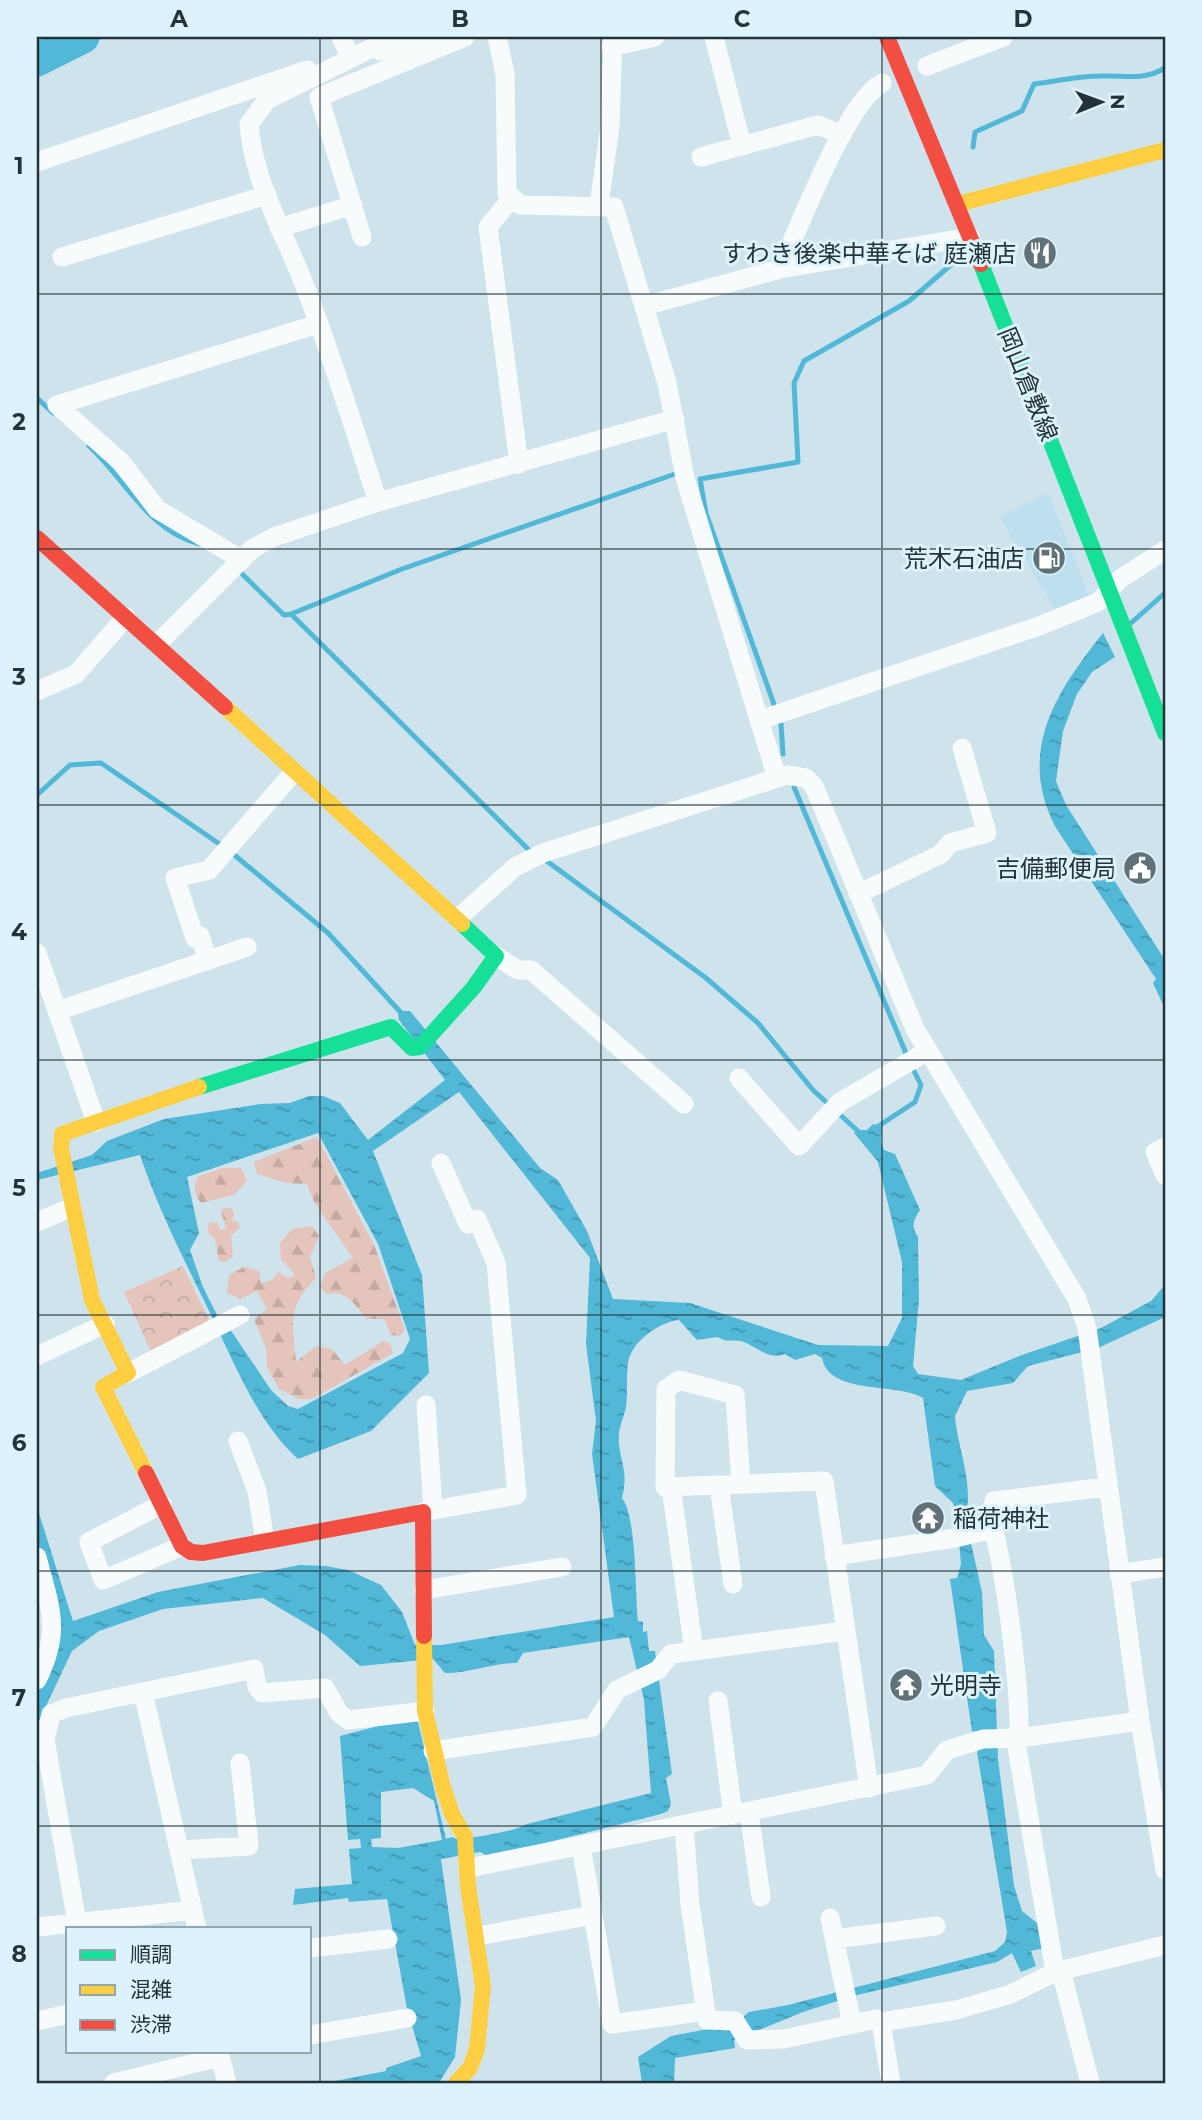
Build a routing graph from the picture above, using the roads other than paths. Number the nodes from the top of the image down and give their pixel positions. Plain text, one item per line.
1 (394, 37) edge
2 (444, 37) edge
3 (464, 37) edge
4 (496, 37) edge
5 (655, 37) edge
6 (714, 37) edge
7 (887, 37) edge
8 (1003, 37) edge
9 (612, 42) edge
10 (345, 46) edge
11 (927, 66) dead end
12 (882, 83) dead end
13 (842, 135) junction
14 (742, 146) junction
15 (1165, 150) edge
16 (701, 157) dead end
17 (37, 162) edge
18 (267, 195) junction
19 (512, 198) junction
20 (958, 204) junction
21 (352, 205) junction
22 (600, 205) junction
23 (279, 228) junction
24 (362, 237) dead end
25 (970, 237) junction
26 (62, 257) dead end
27 (780, 269) junction
28 (645, 306) junction
29 (318, 324) junction
30 (675, 419) junction
31 (519, 464) junction
32 (378, 502) junction
33 (37, 538) edge
34 (1165, 550) edge
35 (237, 564) junction
36 (1109, 591) junction
37 (126, 617) junction
38 (157, 643) junction
39 (37, 691) edge
40 (1160, 704) edge
41 (771, 717) junction
42 (1165, 733) edge
43 (962, 748) dead end
44 (293, 772) junction
45 (777, 778) junction
46 (858, 894) junction
47 (458, 918) junction
48 (247, 947) dead end
49 (37, 953) edge
50 (496, 956) junction
51 (208, 961) junction
52 (57, 1011) junction
53 (915, 1058) junction
54 (739, 1078) dead end
55 (684, 1104) dead end
56 (96, 1122) junction
57 (1165, 1147) edge
58 (441, 1163) dead end
59 (1165, 1175) edge
60 (71, 1208) junction
61 (37, 1222) edge
62 (227, 1323) dead end
63 (105, 1324) junction
64 (37, 1356) edge
65 (128, 1373) junction
66 (426, 1405) dead end
67 (238, 1441) dead end
68 (741, 1484) junction
69 (719, 1485) junction
70 (671, 1487) junction
71 (1106, 1487) junction
72 (162, 1504) junction
73 (428, 1511) junction
74 (993, 1529) junction
75 (265, 1541) junction
76 (183, 1546) junction
77 (834, 1556) junction
78 (37, 1557) edge
79 (562, 1567) dead end
80 (1165, 1567) edge
81 (1119, 1574) junction
82 (733, 1584) dead end
83 (424, 1590) junction
84 (844, 1631) junction
85 (694, 1651) junction
86 (37, 1680) edge
87 (144, 1692) junction
88 (718, 1701) dead end
89 (44, 1710) edge
90 (425, 1711) junction
91 (1140, 1721) junction
92 (1019, 1738) junction
93 (433, 1751) junction
94 (240, 1763) dead end
95 (869, 1788) junction
96 (741, 1814) junction
97 (684, 1825) junction
98 (580, 1846) junction
99 (179, 1850) junction
100 (469, 1862) junction
101 (1165, 1870) edge
102 (761, 1897) dead end
103 (593, 1915) junction
104 (195, 1919) edge
105 (830, 1919) dead end
106 (77, 1923) junction
107 (936, 1926) dead end
108 (37, 1927) edge
109 (478, 1936) junction
110 (388, 1939) dead end
111 (834, 1939) junction
112 (1165, 1945) edge
113 (312, 1948) edge
114 (1058, 1971) junction
115 (705, 2011) junction
116 (66, 2014) edge
117 (407, 2018) dead end
118 (37, 2021) edge
119 (881, 2022) junction
120 (852, 2024) junction
121 (312, 2035) edge
122 (220, 2054) edge
123 (114, 2083) edge
124 (227, 2083) edge
125 (456, 2083) edge
126 (891, 2083) edge
127 (1090, 2083) edge

1 - 10 street
2 - 10 street
3 - 21 street
4 - 19 street
5 - 9 street
6 - 14 street
7 - 20 street, 岡山倉敷線
8 - 11 street
9 - 22 street
10 - 17 street
10 - 18 street
12 - 13 street
13 - 14 street
13 - 27 street
14 - 16 street
15 - 20 street
18 - 23 street
18 - 26 street
19 - 22 street
19 - 31 street
20 - 25 street, 岡山倉敷線
21 - 23 street
21 - 24 street
22 - 28 street
23 - 29 street
25 - 27 street
25 - 36 street, 岡山倉敷線
27 - 28 street
28 - 30 street
29 - 32 street
29 - 35 street
30 - 31 street
30 - 41 street
31 - 32 street
32 - 35 street
33 - 37 street
34 - 36 street
35 - 38 street
36 - 40 street, 岡山倉敷線
36 - 41 street
37 - 38 street
37 - 39 street
38 - 44 street
40 - 42 street, 岡山倉敷線
41 - 45 street
43 - 46 street
44 - 47 street
44 - 51 street
45 - 46 street
45 - 47 street
46 - 53 street
47 - 50 street
48 - 51 street
49 - 52 street
50 - 55 street
50 - 56 street
51 - 52 street
52 - 56 street
53 - 54 street
53 - 71 street
56 - 60 street
57 - 59 street
58 - 73 street
60 - 61 street
60 - 63 street
62 - 65 street
63 - 64 street
63 - 65 street
65 - 72 street
66 - 73 street
67 - 75 street
68 - 69 street
68 - 70 street
68 - 77 street
69 - 70 street
69 - 82 street
70 - 85 street
71 - 74 street
71 - 81 street
72 - 76 street
72 - 76 street
73 - 75 street
73 - 83 street
74 - 77 street
74 - 92 street
75 - 76 street
77 - 84 street
78 - 86 street
79 - 83 street
80 - 81 street
81 - 91 street
83 - 90 street
84 - 85 street
84 - 95 street
85 - 93 street
87 - 89 street
87 - 90 street
87 - 99 street
88 - 96 street
89 - 106 street
90 - 93 street
91 - 92 street
91 - 101 street
92 - 95 street
92 - 114 street
93 - 100 street
94 - 99 street
95 - 96 street
96 - 97 street
96 - 102 street
97 - 98 street
97 - 115 street
98 - 100 street
98 - 103 street
99 - 104 street
100 - 109 street
103 - 109 street
103 - 115 street
104 - 106 street
105 - 111 street
106 - 108 street
107 - 111 street
109 - 125 street
110 - 113 street
111 - 120 street
112 - 114 street
114 - 119 street
114 - 127 street
115 - 120 street
116 - 118 street
117 - 121 street
119 - 120 street
119 - 126 street
122 - 123 street
122 - 124 street

